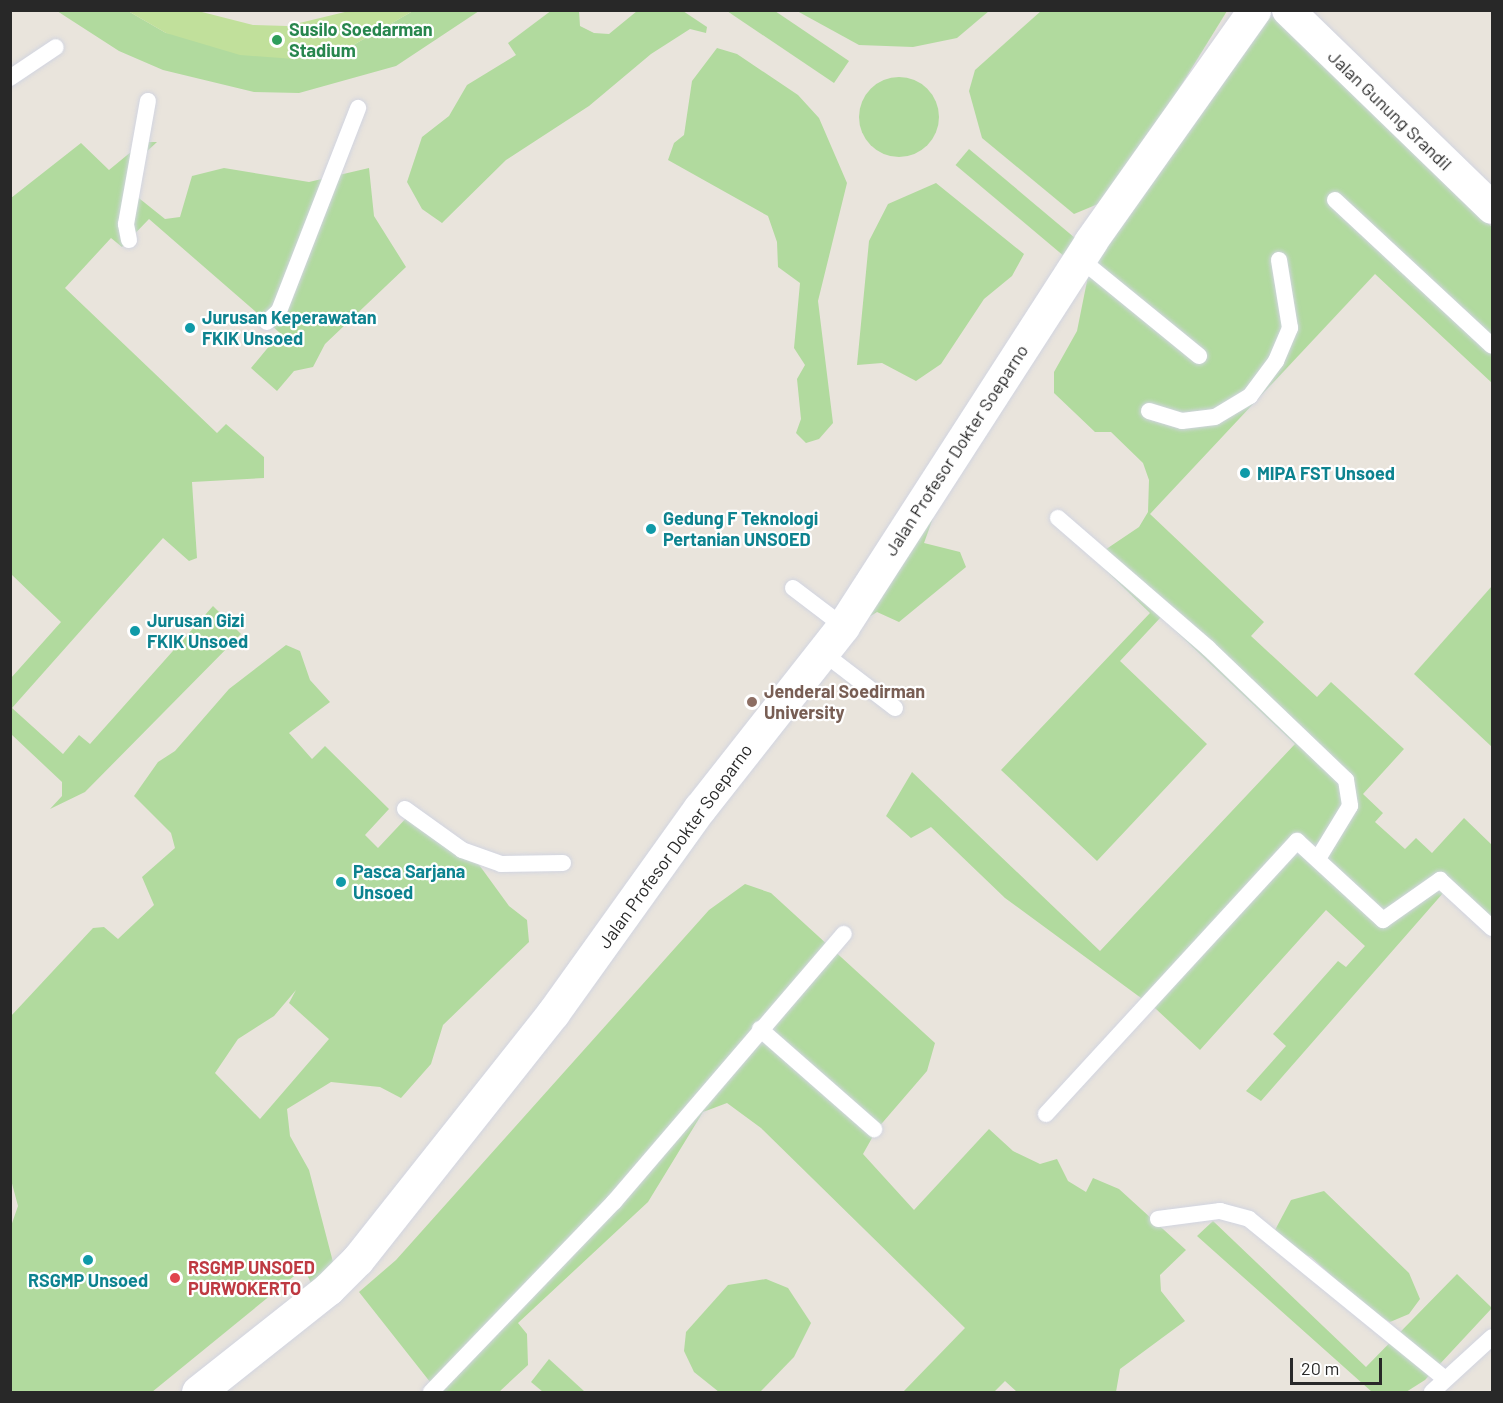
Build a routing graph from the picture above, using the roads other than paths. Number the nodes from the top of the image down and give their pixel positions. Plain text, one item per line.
1 (1254, 10) edge
2 (1288, 10) edge
3 (56, 47) dead end
4 (10, 78) edge
5 (148, 101) dead end
6 (358, 108) dead end
7 (1335, 200) dead end
8 (1492, 208) edge
9 (129, 240) dead end
10 (1079, 258) junction
11 (1279, 260) dead end
12 (267, 322) dead end
13 (1492, 346) edge
14 (1199, 356) dead end
15 (1149, 411) dead end
16 (1058, 518) dead end
17 (793, 588) dead end
18 (843, 626) junction
19 (822, 652) junction
20 (895, 708) dead end
21 (405, 809) dead end
22 (1319, 857) junction
23 (563, 863) dead end
24 (1492, 927) edge
25 (844, 934) dead end
26 (760, 1029) junction
27 (1046, 1114) dead end
28 (874, 1129) dead end
29 (1158, 1219) dead end
30 (1492, 1337) edge
31 (1445, 1379) junction
32 (198, 1392) edge
33 (431, 1392) edge
34 (1432, 1392) edge

1 - 10 street, Jalan Profesor Dokter Soeparno
2 - 8 street, Jalan Gunung Srandil
3 - 4 lane
5 - 9 lane
6 - 12 lane
7 - 13 lane
10 - 14 lane
10 - 18 street, Jalan Profesor Dokter Soeparno
11 - 15 lane
16 - 22 lane
17 - 18 lane
18 - 19 street, Jalan Profesor Dokter Soeparno
19 - 20 lane
19 - 32 street, Jalan Profesor Dokter Soeparno
21 - 23 lane
22 - 24 lane
22 - 27 lane
25 - 26 lane
26 - 28 lane
26 - 33 lane
29 - 31 lane
30 - 31 lane
31 - 34 lane

